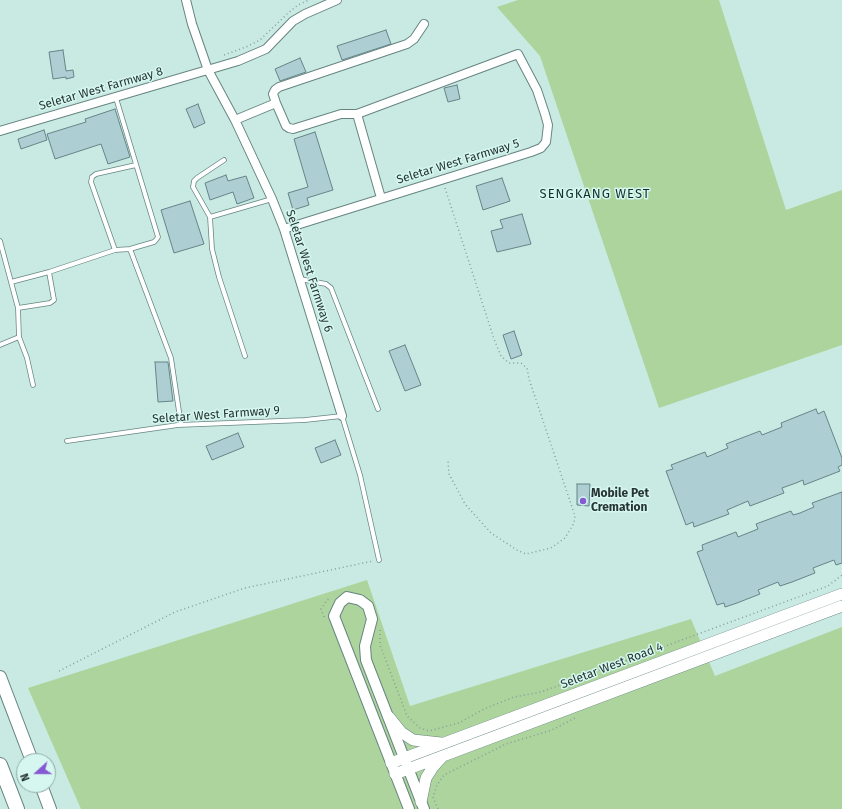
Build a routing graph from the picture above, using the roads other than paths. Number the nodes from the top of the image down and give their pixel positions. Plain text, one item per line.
1 (186, 0) edge
2 (337, 0) edge
3 (424, 24) dead end
4 (208, 70) junction
5 (116, 98) junction
6 (276, 103) junction
7 (357, 114) junction
8 (235, 120) junction
9 (0, 131) edge
10 (224, 160) dead end
11 (136, 165) junction
12 (381, 198) junction
13 (272, 199) junction
14 (210, 216) junction
15 (284, 229) junction
16 (0, 241) edge
17 (130, 249) junction
18 (115, 250) junction
19 (49, 272) junction
20 (300, 279) junction
21 (11, 282) junction
22 (18, 308) junction
23 (19, 337) junction
24 (0, 345) edge
25 (245, 356) dead end
26 (33, 385) dead end
27 (378, 409) dead end
28 (342, 416) junction
29 (182, 425) junction
30 (67, 441) dead end
31 (379, 560) road end
32 (842, 594) edge
33 (842, 606) edge
34 (0, 677) edge
35 (389, 717) junction
36 (443, 743) junction
37 (29, 753) edge
38 (444, 755) junction
39 (406, 763) junction
40 (0, 765) edge
41 (393, 769) junction
42 (44, 793) edge
43 (423, 805) edge
44 (17, 809) edge
45 (50, 809) edge
46 (409, 809) edge

1 - 4 street, Seletar West Farmway 6
2 - 4 street, Seletar West Farmway 8
3 - 6 street
4 - 5 street, Seletar West Farmway 8
4 - 8 street, Seletar West Farmway 6
5 - 9 street, Seletar West Farmway 8
5 - 11 lane
6 - 7 street
6 - 8 street
7 - 12 street
7 - 12 street, Seletar West Farmway 5
8 - 13 street, Seletar West Farmway 6
10 - 14 lane
11 - 17 lane
11 - 18 lane
12 - 15 street, Seletar West Farmway 5
13 - 14 lane
13 - 15 street, Seletar West Farmway 6
14 - 25 lane
15 - 20 street, Seletar West Farmway 6
16 - 21 lane
17 - 18 lane
17 - 29 lane
18 - 19 lane
19 - 21 lane
19 - 22 lane
20 - 27 lane
20 - 28 street, Seletar West Farmway 6
21 - 22 lane
22 - 23 lane
23 - 24 lane
23 - 26 lane
28 - 29 lane, Seletar West Farmway 9
28 - 31 lane, Seletar West Farmway 6
29 - 30 lane, Seletar West Farmway 9
32 - 36 main road, Seletar West Road 4
33 - 38 main road, Seletar West Road 4
34 - 37 main road
35 - 36 main road
35 - 39 street
35 - 41 street
36 - 39 main road, Seletar West Road 4
38 - 39 main road, Seletar West Road 4
38 - 43 main road
39 - 41 main road, Seletar West Road 4
39 - 43 street
40 - 44 highway
41 - 46 street
42 - 45 main road

